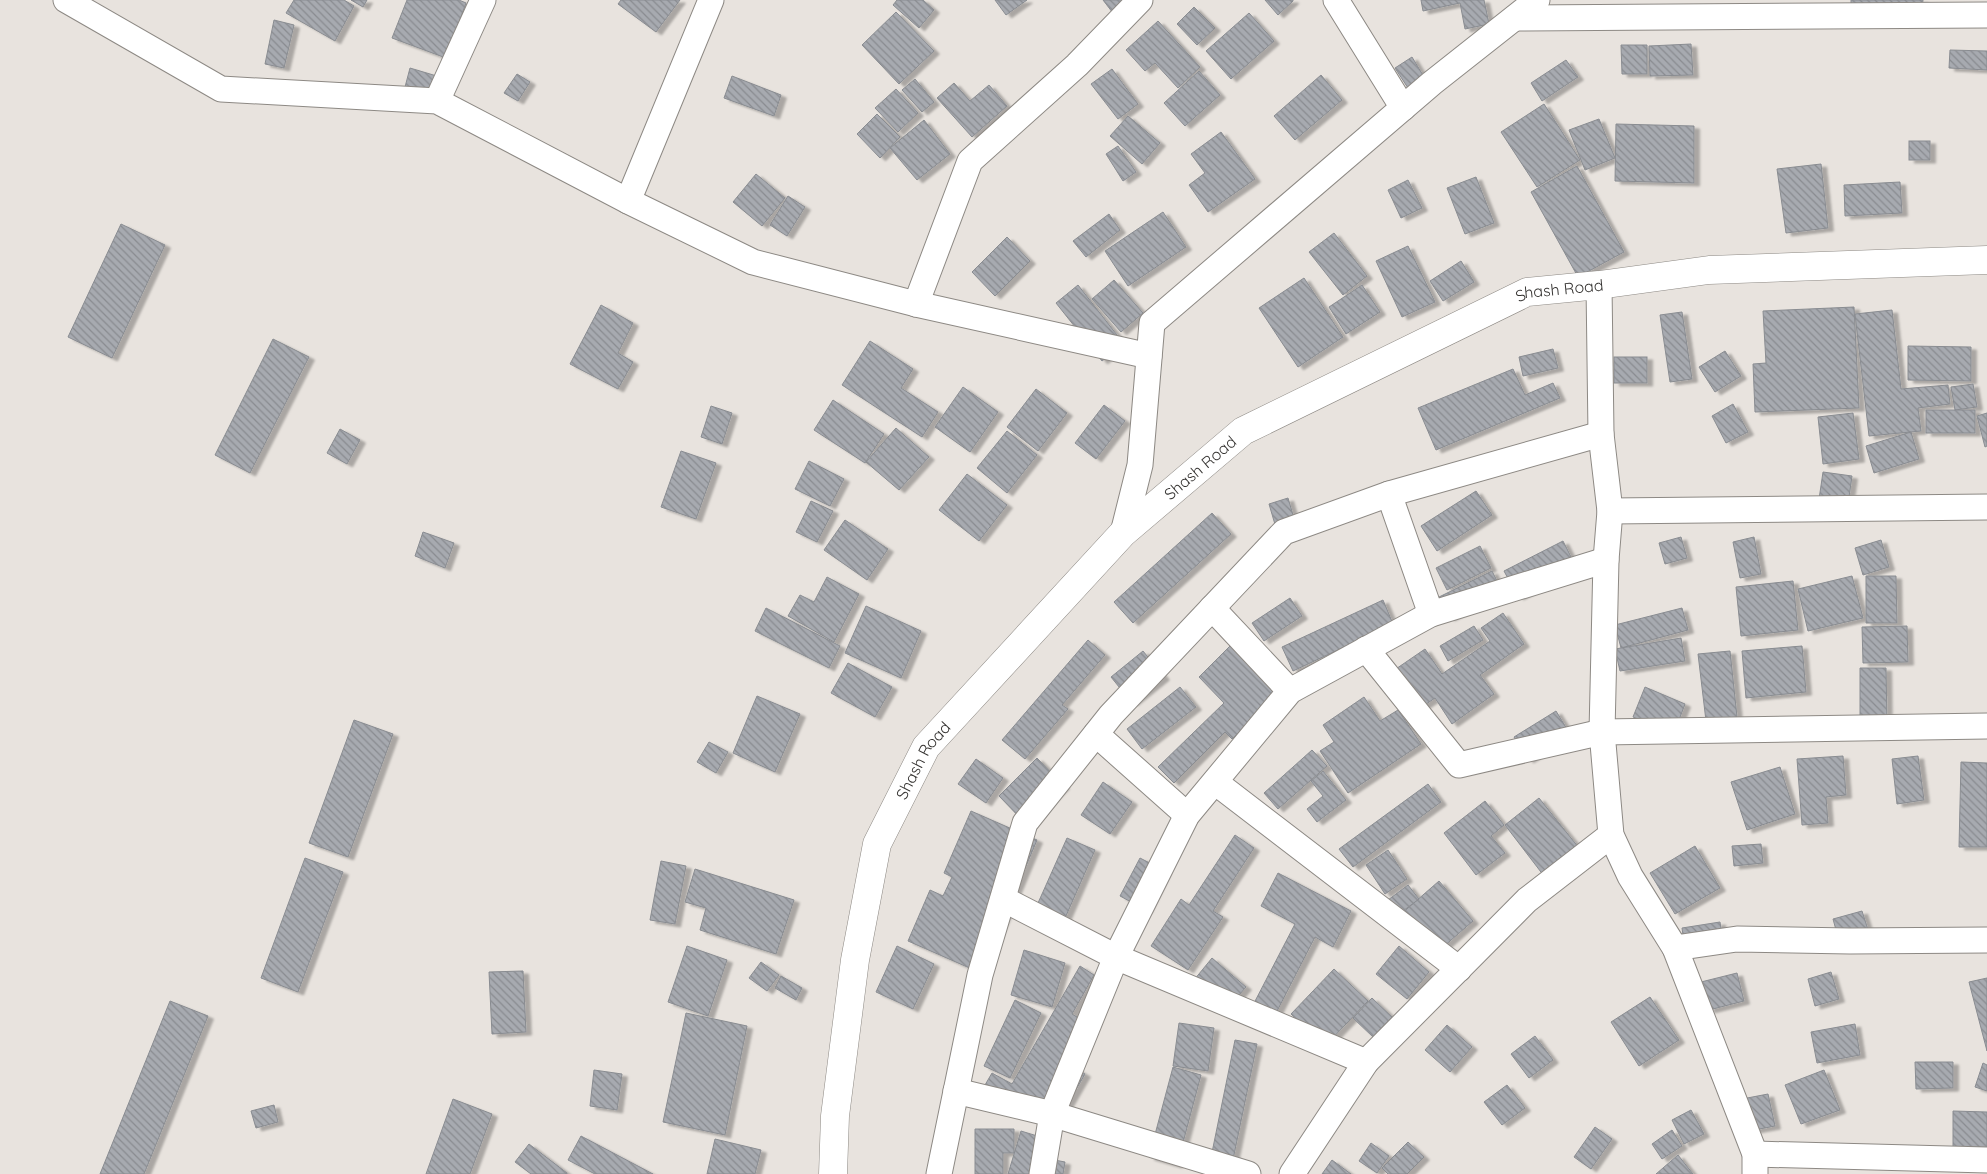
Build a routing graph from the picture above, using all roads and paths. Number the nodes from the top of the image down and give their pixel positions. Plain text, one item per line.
1 (66, 0) edge
2 (483, 0) edge
3 (711, 0) edge
4 (1140, 0) edge
5 (1336, 0) edge
6 (1537, 0) edge
7 (1987, 15) edge
8 (1515, 18) junction
9 (437, 101) junction
10 (1403, 108) junction
11 (628, 201) junction
12 (1987, 260) edge
13 (1599, 285) junction
14 (916, 304) junction
15 (1149, 356) junction
16 (1601, 434) junction
17 (1389, 494) junction
18 (1987, 507) edge
19 (1610, 511) junction
20 (1123, 533) junction
21 (1606, 560) junction
22 (1212, 608) junction
23 (1431, 614) junction
24 (1366, 649) junction
25 (1290, 691) junction
26 (1987, 726) edge
27 (1602, 732) junction
28 (1096, 734) junction
29 (1215, 782) junction
30 (1187, 816) junction
31 (1611, 834) junction
32 (1003, 899) junction
33 (1987, 940) edge
34 (1675, 948) junction
35 (1116, 957) junction
36 (1459, 969) junction
37 (1366, 1062) junction
38 (956, 1091) junction
39 (1052, 1114) junction
40 (1987, 1160) edge
41 (1755, 1164) edge
42 (833, 1174) edge
43 (940, 1174) edge
44 (1042, 1174) edge
45 (1248, 1174) edge
46 (1292, 1174) edge

1 - 9 street
2 - 9 street
3 - 11 street
4 - 14 street
5 - 10 street
6 - 8 street
7 - 8 street
8 - 10 street
9 - 11 street
10 - 15 street
11 - 14 street
12 - 13 street, Shash Road
13 - 16 street
13 - 20 street, Shash Road
14 - 15 street
15 - 20 street
16 - 17 street
16 - 19 street
17 - 22 street
17 - 23 street
18 - 19 street
19 - 21 street
20 - 42 street, Shash Road
21 - 23 street
21 - 27 street
22 - 25 street
22 - 28 street
23 - 24 street
24 - 25 street
24 - 27 street
25 - 29 street
26 - 27 street
27 - 31 street
28 - 30 street
28 - 32 street
29 - 30 street
29 - 36 street
30 - 35 street
31 - 34 street
31 - 36 street
32 - 35 street
32 - 38 street
33 - 34 street
34 - 41 street
35 - 37 street
35 - 39 street
36 - 37 street
37 - 46 street
38 - 39 street
38 - 43 street
39 - 44 street
39 - 45 street
40 - 41 street

